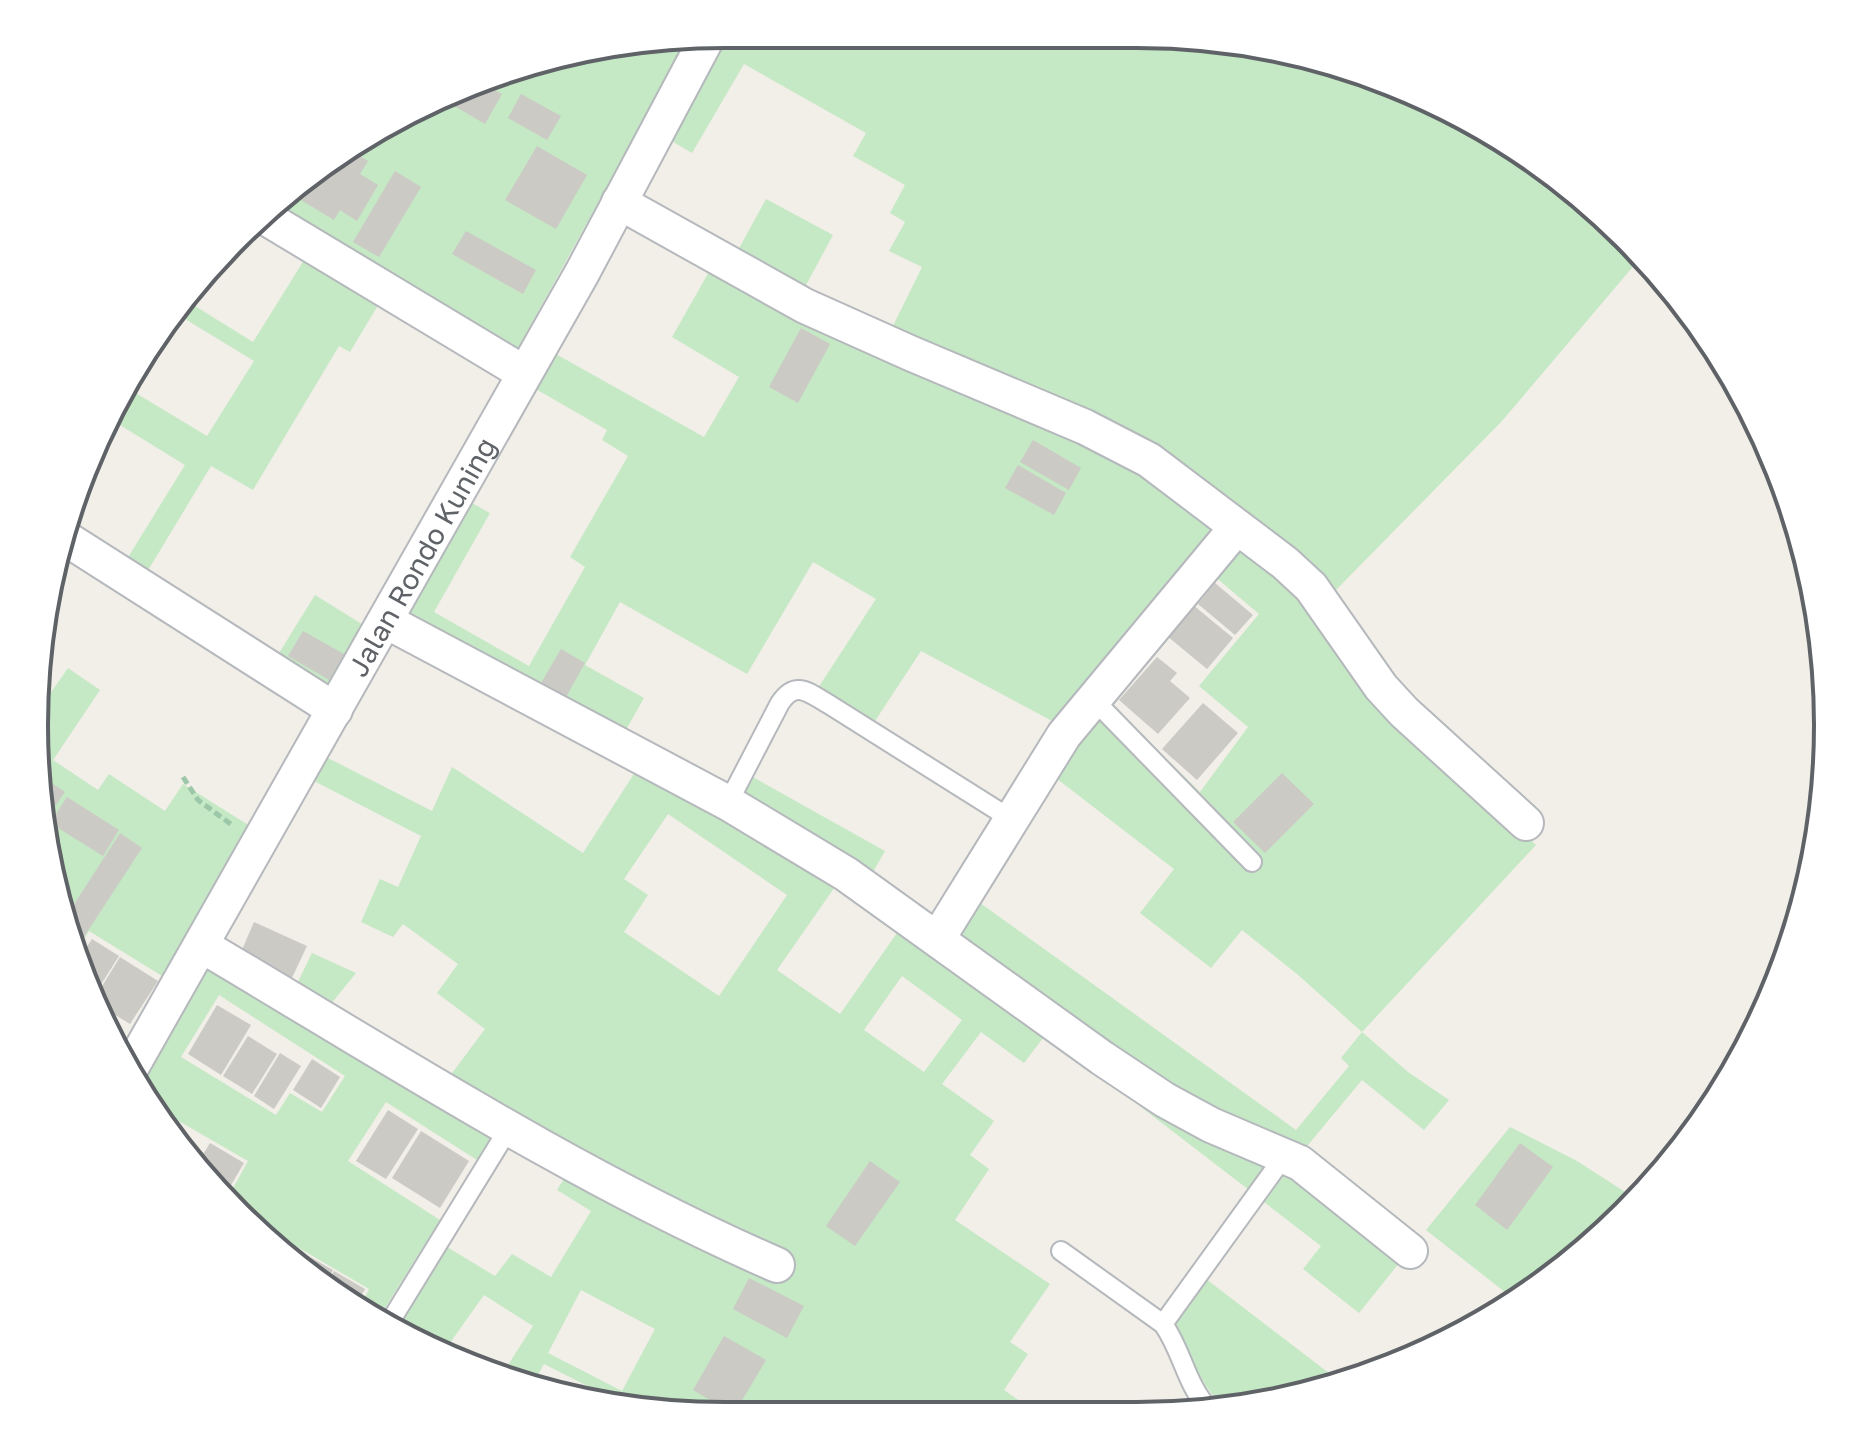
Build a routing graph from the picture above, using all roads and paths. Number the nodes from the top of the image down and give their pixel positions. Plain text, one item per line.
1 (701, 49) edge
2 (619, 202) junction
3 (273, 222) edge
4 (524, 373) junction
5 (1237, 527) junction
6 (73, 543) edge
7 (386, 621) junction
8 (1092, 698) junction
9 (335, 710) junction
10 (183, 777) dead end
11 (728, 803) junction
12 (1011, 819) junction
13 (1526, 823) dead end
14 (259, 843) junction
15 (1252, 862) dead end
16 (938, 938) junction
17 (201, 945) junction
18 (133, 1052) edge
19 (509, 1128) junction
20 (1285, 1155) junction
21 (1061, 1251) dead end
22 (1410, 1251) dead end
23 (777, 1265) dead end
24 (394, 1315) edge
25 (1163, 1324) junction
26 (1201, 1399) edge

1 - 2 street, Jalan Rondo Kuning
2 - 4 street, Jalan Rondo Kuning
2 - 5 street
3 - 4 street
4 - 7 street, Jalan Rondo Kuning
5 - 8 street
5 - 13 street
6 - 9 street
7 - 9 street, Jalan Rondo Kuning
7 - 11 street
8 - 12 street
8 - 15 lane
9 - 14 street, Jalan Rondo Kuning
10 - 14 path
11 - 12 lane
11 - 16 street
12 - 16 street
14 - 17 street, Jalan Rondo Kuning
16 - 20 street
17 - 18 street, Jalan Rondo Kuning
17 - 19 street
19 - 23 street
19 - 24 lane
20 - 22 street
20 - 25 lane
21 - 25 lane
25 - 26 lane

